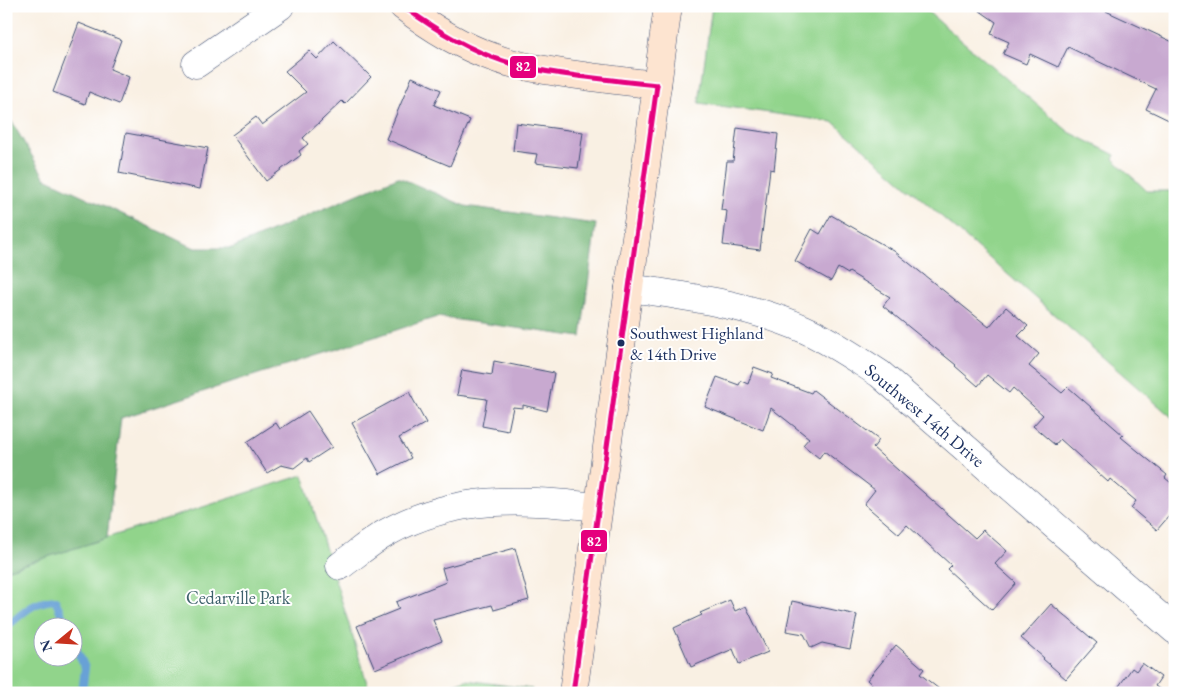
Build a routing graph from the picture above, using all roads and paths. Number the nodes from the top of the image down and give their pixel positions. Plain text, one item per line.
1 (280, 6) edge
2 (403, 6) edge
3 (668, 6) edge
4 (196, 64) dead end
5 (657, 85) junction
6 (629, 288) junction
7 (598, 507) junction
8 (340, 566) dead end
9 (1175, 630) edge
10 (573, 693) edge

1 - 4 street
2 - 5 main road
3 - 5 main road
5 - 6 main road
6 - 7 main road
6 - 9 street, Southwest 14th Drive
7 - 8 street
7 - 10 main road

